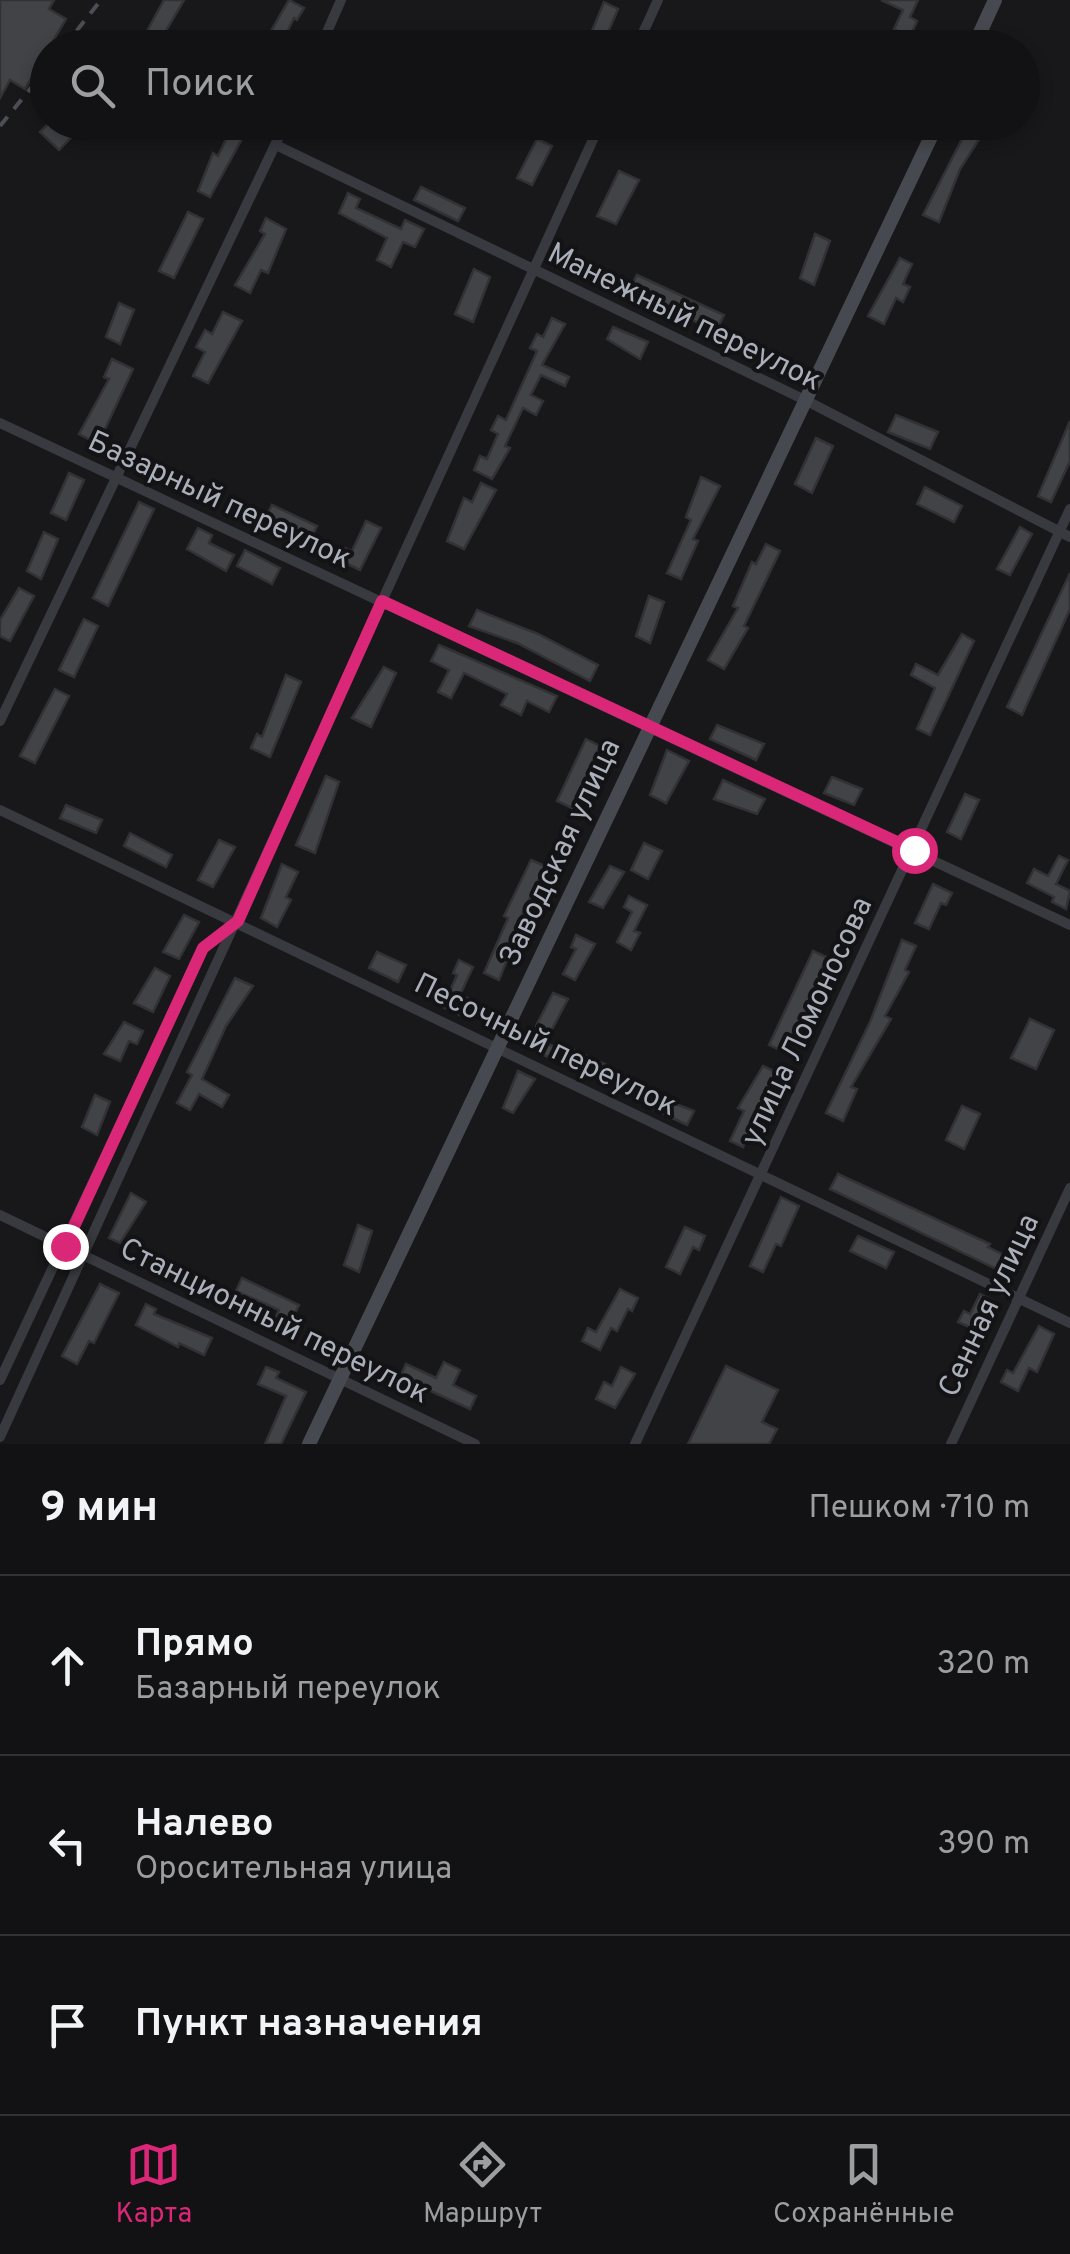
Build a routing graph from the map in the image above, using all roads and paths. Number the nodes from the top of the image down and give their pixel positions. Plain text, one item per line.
1 (341, 0) edge
2 (658, 0) edge
3 (995, 0) edge
4 (328, 30) edge
5 (644, 30) edge
6 (981, 30) edge
7 (278, 140) edge
8 (593, 140) edge
9 (930, 140) edge
10 (276, 145) junction
11 (533, 270) junction
12 (807, 401) junction
13 (0, 423) edge
14 (117, 480) junction
15 (1070, 510) edge
16 (1065, 534) edge
17 (382, 601) junction
18 (0, 721) edge
19 (648, 726) junction
20 (0, 810) edge
21 (914, 850) junction
22 (238, 921) junction
23 (1070, 925) edge
24 (497, 1050) junction
25 (762, 1174) junction
26 (1070, 1188) edge
27 (0, 1215) edge
28 (65, 1246) junction
29 (86, 1257) junction
30 (1020, 1298) junction
31 (1070, 1323) edge
32 (340, 1379) junction
33 (0, 1380) edge
34 (0, 1437) edge
35 (309, 1444) edge
36 (475, 1444) edge
37 (635, 1444) edge
38 (951, 1444) edge

1 - 4 street
2 - 5 street
3 - 6 main road
7 - 10 street
8 - 11 street
9 - 12 main road, Заводская улица
10 - 11 street, Манежный переулок
10 - 14 street
11 - 12 street, Манежный переулок
11 - 17 street
12 - 16 street, Манежный переулок
12 - 19 main road, Заводская улица
13 - 14 street, Базарный переулок
14 - 17 street, Базарный переулок
14 - 18 street
15 - 16 street, улица Ломоносова
16 - 21 street, улица Ломоносова
17 - 19 street, Базарный переулок
17 - 22 street
19 - 21 street, Базарный переулок
19 - 24 main road, Заводская улица
20 - 22 street, Песочный переулок
21 - 23 street, Базарный переулок
21 - 25 street, улица Ломоносова
22 - 24 street, Песочный переулок
22 - 28 street
22 - 29 street
24 - 25 street, Песочный переулок
24 - 32 main road, Заводская улица
25 - 30 street, Песочный переулок
25 - 37 street, улица Ломоносова
26 - 30 street, Сенная улица
27 - 28 street, Станционный переулок
28 - 29 street, Станционный переулок
28 - 33 street
29 - 32 street, Станционный переулок
29 - 34 street
30 - 31 street, Песочный переулок
30 - 38 street, Сенная улица
32 - 35 main road, Заводская улица
32 - 36 street, Станционный переулок

